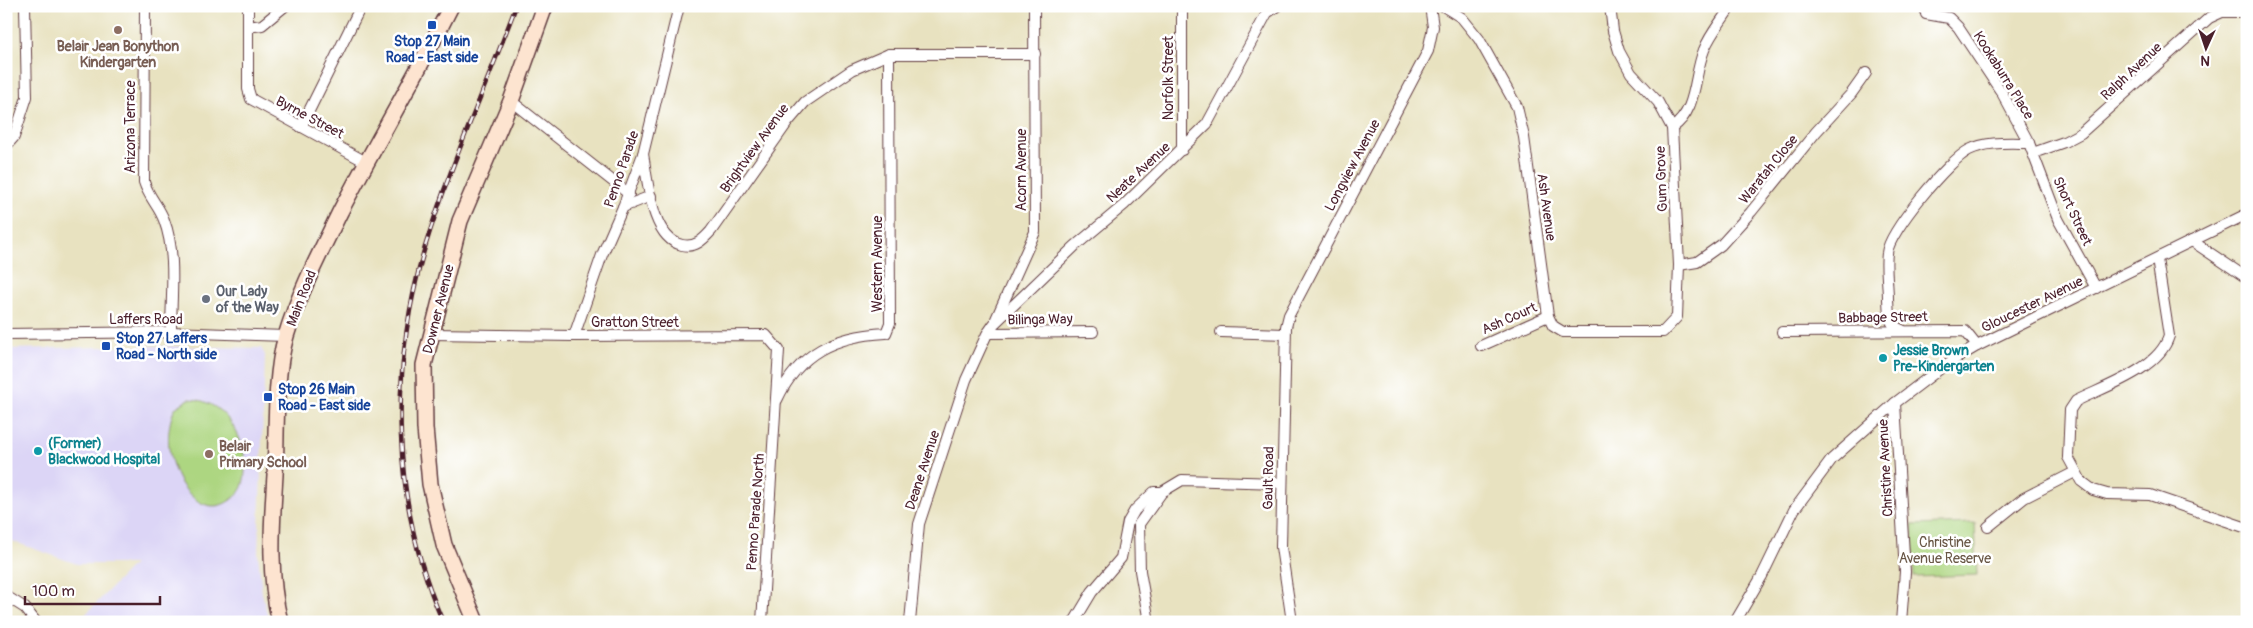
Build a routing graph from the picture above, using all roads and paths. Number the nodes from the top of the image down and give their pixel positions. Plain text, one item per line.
1 (25, 6) edge
2 (145, 6) edge
3 (248, 6) edge
4 (285, 6) edge
5 (361, 6) edge
6 (451, 6) edge
7 (545, 6) edge
8 (679, 6) edge
9 (1034, 6) edge
10 (1182, 6) edge
11 (1277, 6) edge
12 (1430, 6) edge
13 (1443, 6) edge
14 (1610, 6) edge
15 (1731, 6) edge
16 (2247, 12) edge
17 (1926, 14) dead end
18 (248, 27) junction
19 (890, 54) junction
20 (1035, 54) junction
21 (1866, 72) dead end
22 (511, 101) junction
23 (301, 127) junction
24 (1672, 128) junction
25 (6, 146) edge
26 (2031, 148) junction
27 (1182, 150) junction
28 (643, 154) junction
29 (366, 162) junction
30 (629, 194) junction
31 (652, 196) junction
32 (624, 207) junction
33 (2247, 214) edge
34 (2192, 241) junction
35 (2158, 259) junction
36 (1679, 266) junction
37 (2247, 278) edge
38 (2096, 288) junction
39 (1548, 316) junction
40 (989, 330) junction
41 (1902, 330) junction
42 (171, 332) junction
43 (1093, 332) dead end
44 (1222, 332) dead end
45 (1782, 332) dead end
46 (6, 334) edge
47 (432, 334) junction
48 (1285, 334) junction
49 (286, 336) junction
50 (574, 336) junction
51 (1481, 346) dead end
52 (1976, 346) junction
53 (775, 403) junction
54 (1895, 403) junction
55 (2075, 472) junction
56 (1281, 483) junction
57 (1162, 492) junction
58 (1988, 527) dead end
59 (2247, 528) edge
60 (6, 596) edge
61 (1741, 612) junction
62 (36, 622) edge
63 (280, 622) edge
64 (476, 622) edge
65 (762, 622) edge
66 (910, 622) edge
67 (1074, 622) edge
68 (1149, 622) edge
69 (1292, 622) edge
70 (1735, 622) edge
71 (1747, 622) edge
72 (1901, 622) edge

1 - 25 street
2 - 42 street, Arizona Terrace
3 - 18 street
4 - 18 street
5 - 23 street
6 - 29 main road, Main Road
7 - 22 main road, Downer Avenue
8 - 28 street, Penno Parade
9 - 20 street, Acorn Avenue
10 - 27 street, Norfolk Street
11 - 27 street, Neate Avenue
12 - 48 street, Longview Avenue
13 - 39 street, Ash Avenue
14 - 24 street
15 - 24 street, Gum Grove
16 - 26 street, Ralph Avenue
17 - 26 street, Kookaburra Place
18 - 23 street, Byrne Street
19 - 20 street, Brightview Avenue
19 - 31 street, Brightview Avenue
19 - 53 street, Western Avenue
20 - 40 street, Acorn Avenue
21 - 36 street, Waratah Close
22 - 30 street
22 - 47 main road, Downer Avenue
23 - 29 street, Byrne Street
24 - 36 street, Gum Grove
26 - 38 street, Short Street
26 - 41 street, Ralph Avenue
27 - 40 street, Neate Avenue
28 - 30 street, Penno Parade
28 - 31 street, Brightview Avenue
29 - 49 main road, Main Road
30 - 32 street, Penno Parade
31 - 32 street
32 - 50 street, Penno Parade
33 - 34 street, Gloucester Avenue
34 - 35 street, Gloucester Avenue
34 - 37 street
35 - 38 street, Gloucester Avenue
35 - 55 street
36 - 39 street, Gum Grove
38 - 52 street, Gloucester Avenue
39 - 51 street, Ash Court
40 - 43 street, Bilinga Way
40 - 66 street, Deane Avenue
41 - 45 street, Babbage Street
41 - 52 street, Babbage Street
42 - 46 street, Laffers Road
42 - 49 street, Laffers Road
44 - 48 street
47 - 50 street, Gratton Street
47 - 64 main road, Downer Avenue
48 - 56 street, Gault Road
49 - 63 main road, Main Road
50 - 53 street, Gratton Street
52 - 54 street, Gloucester Avenue
53 - 65 street, Penno Parade North
54 - 61 street, Gloucester Avenue
54 - 72 street, Christine Avenue
55 - 58 street
55 - 59 street
56 - 57 street
56 - 69 street, Gault Road
57 - 67 street
57 - 68 street
60 - 62 street
61 - 70 street, Gloucester Avenue
61 - 71 street

